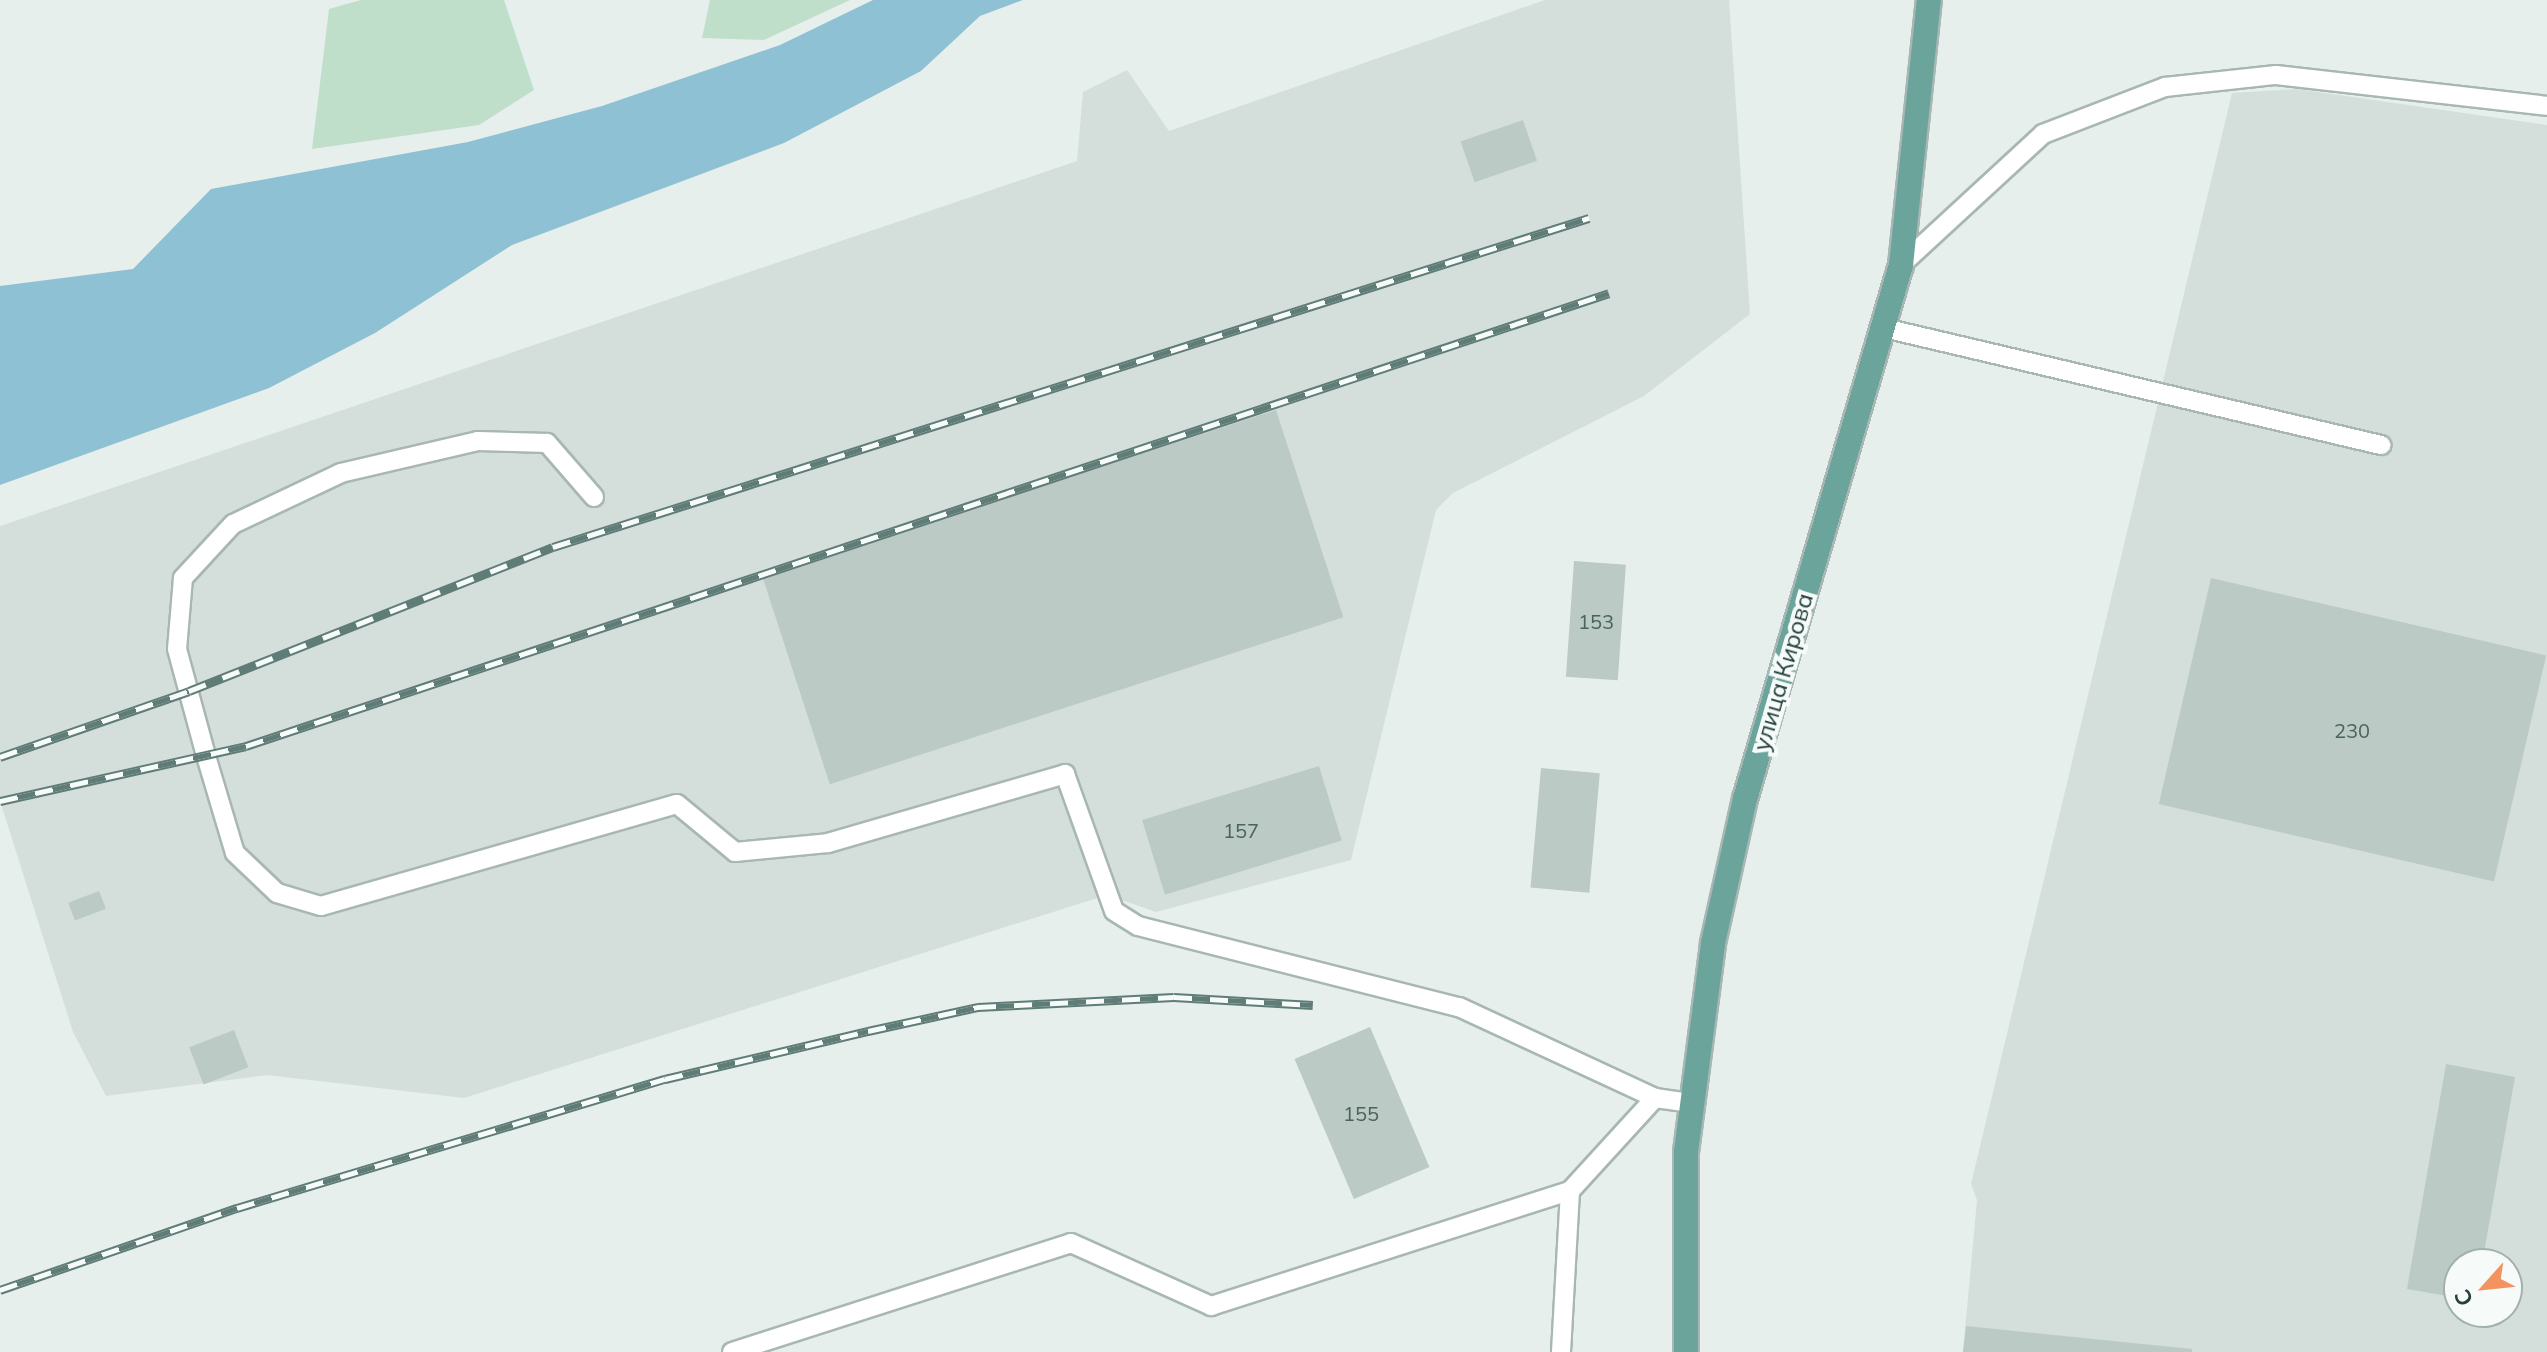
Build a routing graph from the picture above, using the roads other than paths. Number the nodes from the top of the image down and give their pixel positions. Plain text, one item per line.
1 (1929, 0) edge
2 (2547, 106) edge
3 (1901, 265) junction
4 (1884, 328) junction
5 (2381, 445) dead end
6 (594, 497) dead end
7 (1655, 1098) junction
8 (1692, 1103) junction
9 (1570, 1191) junction
10 (732, 1352) edge
11 (1561, 1352) edge
12 (1686, 1352) edge

1 - 3 main road, улица Кирова
2 - 3 lane
3 - 4 main road, улица Кирова
4 - 5 lane
4 - 8 main road, улица Кирова
6 - 7 lane
7 - 8 lane
7 - 9 lane
8 - 12 main road, улица Кирова
9 - 10 lane
9 - 11 lane

